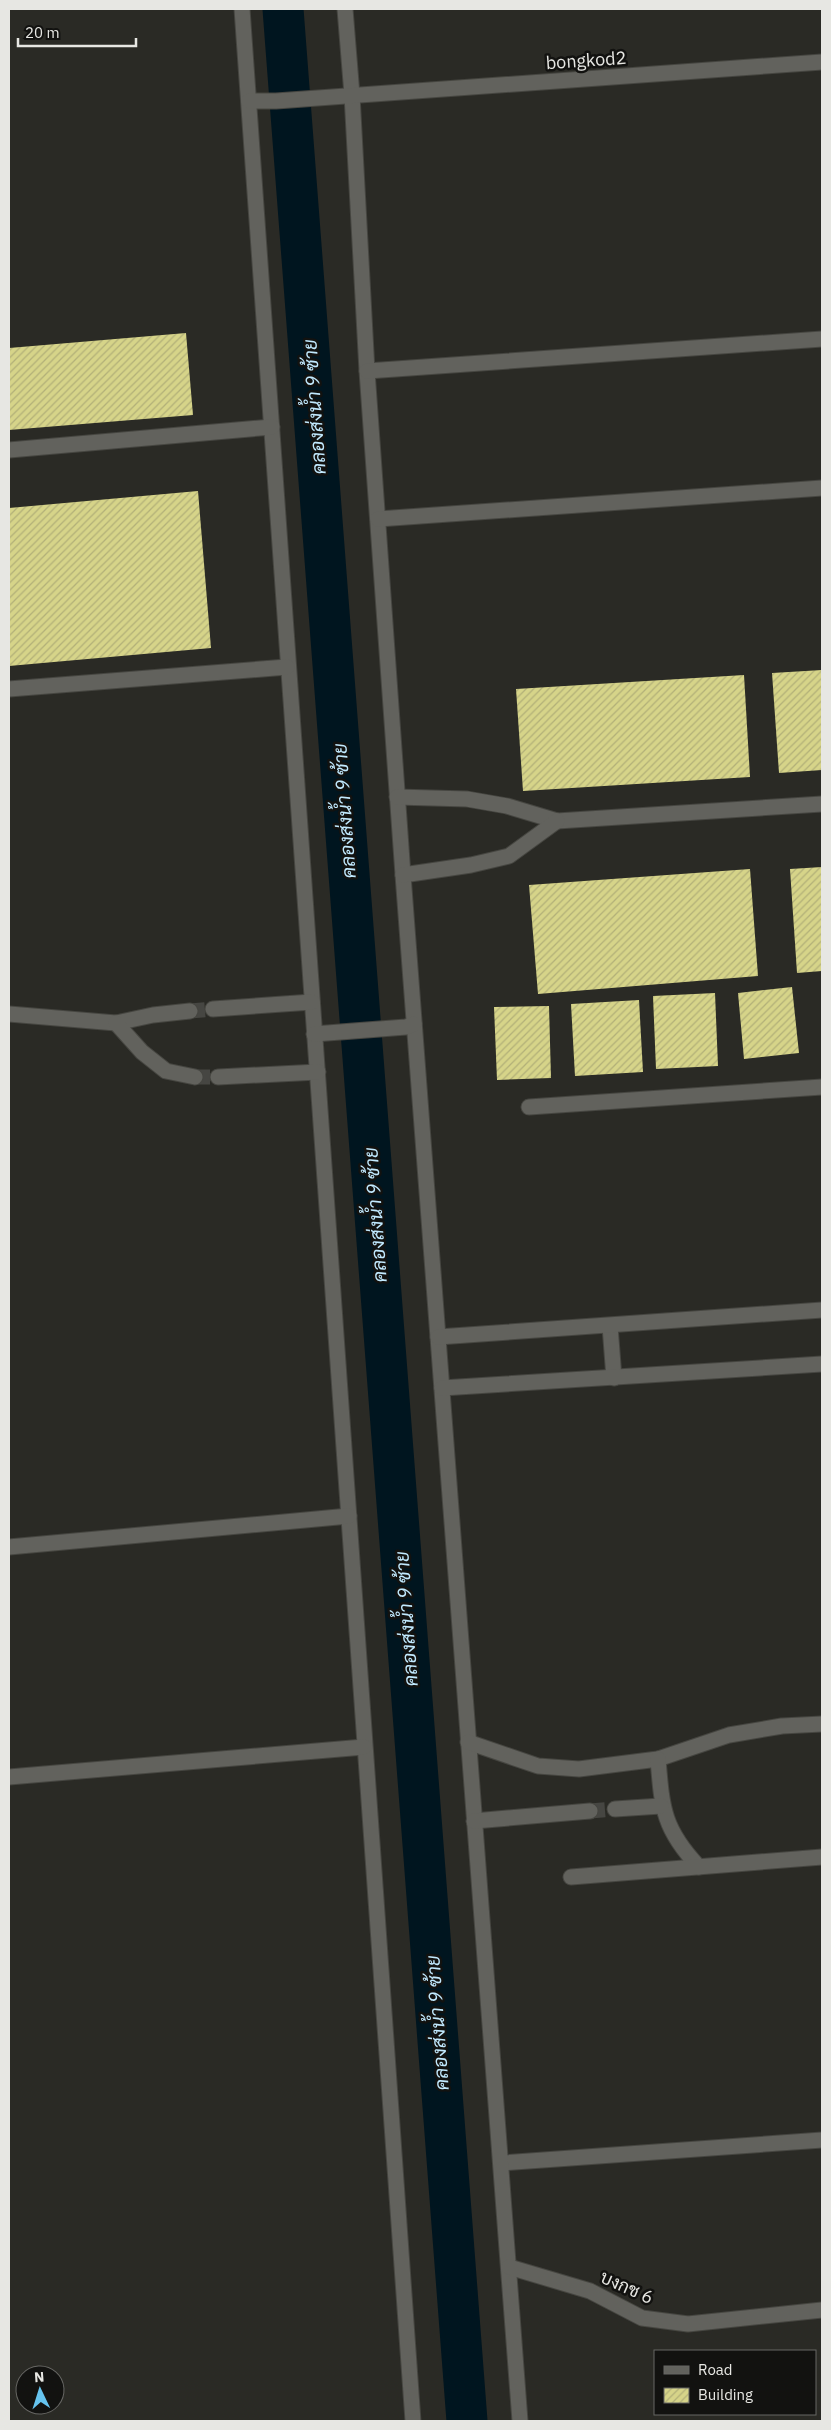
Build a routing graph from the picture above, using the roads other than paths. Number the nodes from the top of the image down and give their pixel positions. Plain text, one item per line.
1 (242, 9) edge
2 (345, 9) edge
3 (822, 62) edge
4 (352, 95) junction
5 (249, 101) junction
6 (822, 339) edge
7 (367, 370) junction
8 (272, 427) junction
9 (9, 450) edge
10 (822, 488) edge
11 (378, 519) junction
12 (287, 667) junction
13 (9, 690) edge
14 (397, 797) junction
15 (822, 804) edge
16 (557, 822) junction
17 (402, 875) junction
18 (312, 1002) junction
19 (213, 1009) tunnel mouth
20 (190, 1011) tunnel mouth
21 (9, 1014) edge
22 (116, 1023) junction
23 (410, 1025) junction
24 (314, 1034) junction
25 (318, 1072) junction
26 (195, 1077) tunnel mouth
27 (218, 1077) tunnel mouth
28 (822, 1087) edge
29 (529, 1108) dead end
30 (822, 1310) edge
31 (610, 1326) junction
32 (438, 1337) junction
33 (822, 1364) edge
34 (614, 1378) junction
35 (442, 1388) junction
36 (349, 1516) junction
37 (9, 1547) edge
38 (822, 1724) edge
39 (468, 1742) junction
40 (364, 1747) junction
41 (658, 1758) junction
42 (9, 1776) edge
43 (661, 1806) junction
44 (615, 1809) tunnel mouth
45 (590, 1811) tunnel mouth
46 (474, 1821) junction
47 (822, 1857) edge
48 (699, 1867) junction
49 (571, 1877) dead end
50 (822, 2140) edge
51 (502, 2162) junction
52 (509, 2266) junction
53 (822, 2310) edge
54 (413, 2421) edge
55 (520, 2421) edge

1 - 5 street
2 - 4 street
3 - 4 street, bongkod2
4 - 5 street, bongkod2
4 - 7 street
5 - 8 street
6 - 7 street
7 - 11 street
8 - 9 street
8 - 12 street
10 - 11 street
11 - 14 street
12 - 13 street
12 - 18 street
14 - 16 street
14 - 17 street
15 - 16 street
16 - 17 street
17 - 23 street
18 - 19 street
18 - 24 street
20 - 22 street
21 - 22 street
22 - 26 street
23 - 24 street
23 - 32 street
24 - 25 street
25 - 27 street
25 - 36 street
28 - 29 street
30 - 31 street
31 - 32 street
31 - 34 street
32 - 35 street
33 - 34 street
34 - 35 street
35 - 39 street
36 - 37 street
36 - 40 street
38 - 41 street
39 - 41 street
39 - 46 street
40 - 42 street
40 - 54 street
41 - 43 street
43 - 44 street
43 - 48 street
45 - 46 street
46 - 51 street
47 - 48 street
48 - 49 street
50 - 51 street
51 - 52 street
52 - 53 street, บงกช 6
52 - 55 street

